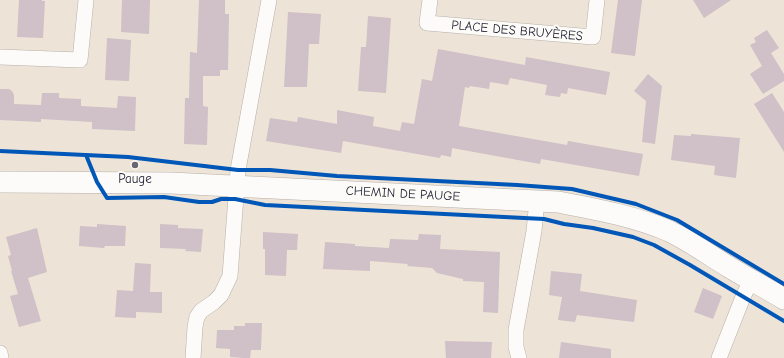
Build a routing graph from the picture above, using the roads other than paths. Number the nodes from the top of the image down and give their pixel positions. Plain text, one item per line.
1 (86, 0) edge
2 (269, 0) edge
3 (430, 0) edge
4 (597, 0) edge
5 (0, 57) edge
6 (0, 182) edge
7 (236, 185) junction
8 (537, 200) junction
9 (751, 280) junction
10 (784, 299) edge
11 (0, 353) edge
12 (1, 358) edge
13 (193, 358) edge
14 (520, 358) edge
15 (719, 358) edge

1 - 5 street
2 - 7 street
3 - 4 street, PLACE DES BRUYÈRES
6 - 7 street, CHEMIN DE PAUGE
7 - 8 street, CHEMIN DE PAUGE
7 - 13 street
8 - 9 street, CHEMIN DE PAUGE
8 - 14 street
9 - 10 street, CHEMIN DE PAUGE
9 - 15 street
11 - 12 street

